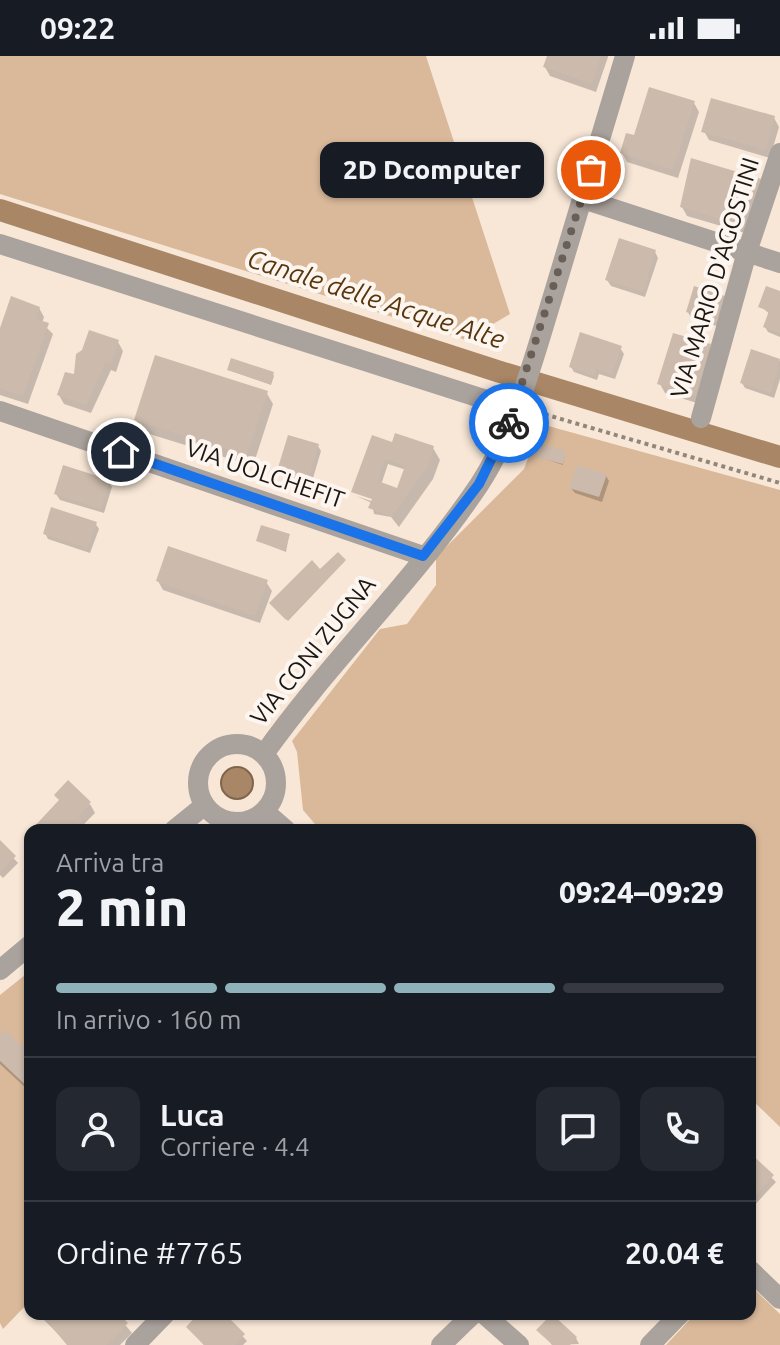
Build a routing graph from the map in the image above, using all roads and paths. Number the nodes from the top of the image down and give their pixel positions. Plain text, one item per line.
1 (625, 56) edge
2 (780, 153) edge
3 (583, 199) junction
4 (0, 244) edge
5 (747, 252) junction
6 (780, 263) edge
7 (515, 409) junction
8 (0, 411) edge
9 (701, 418) dead end
10 (780, 483) edge
11 (423, 556) junction
12 (264, 754) junction
13 (205, 805) junction
14 (264, 811) junction
15 (181, 824) edge
16 (279, 824) edge
17 (24, 950) edge
18 (0, 970) edge
19 (756, 1276) edge
20 (780, 1299) edge
21 (159, 1320) edge
22 (467, 1320) edge
23 (491, 1320) edge
24 (674, 1320) edge
25 (135, 1345) edge
26 (441, 1345) edge
27 (519, 1345) edge
28 (650, 1345) edge

1 - 3 street, VIA CONI ZUGNA
2 - 5 street, VIA MARIO D'AGOSTINI
3 - 5 street
3 - 7 street, VIA CONI ZUGNA
4 - 7 street
5 - 6 street
5 - 9 street, VIA MARIO D'AGOSTINI
7 - 10 path
7 - 11 street, VIA CONI ZUGNA
8 - 11 street, VIA UOLCHEFIT
11 - 12 street, VIA CONI ZUGNA
12 - 13 street
12 - 14 street
13 - 14 street
13 - 15 street
14 - 16 street
17 - 18 street
19 - 20 street
21 - 25 street
22 - 26 street
23 - 27 street
24 - 28 street

